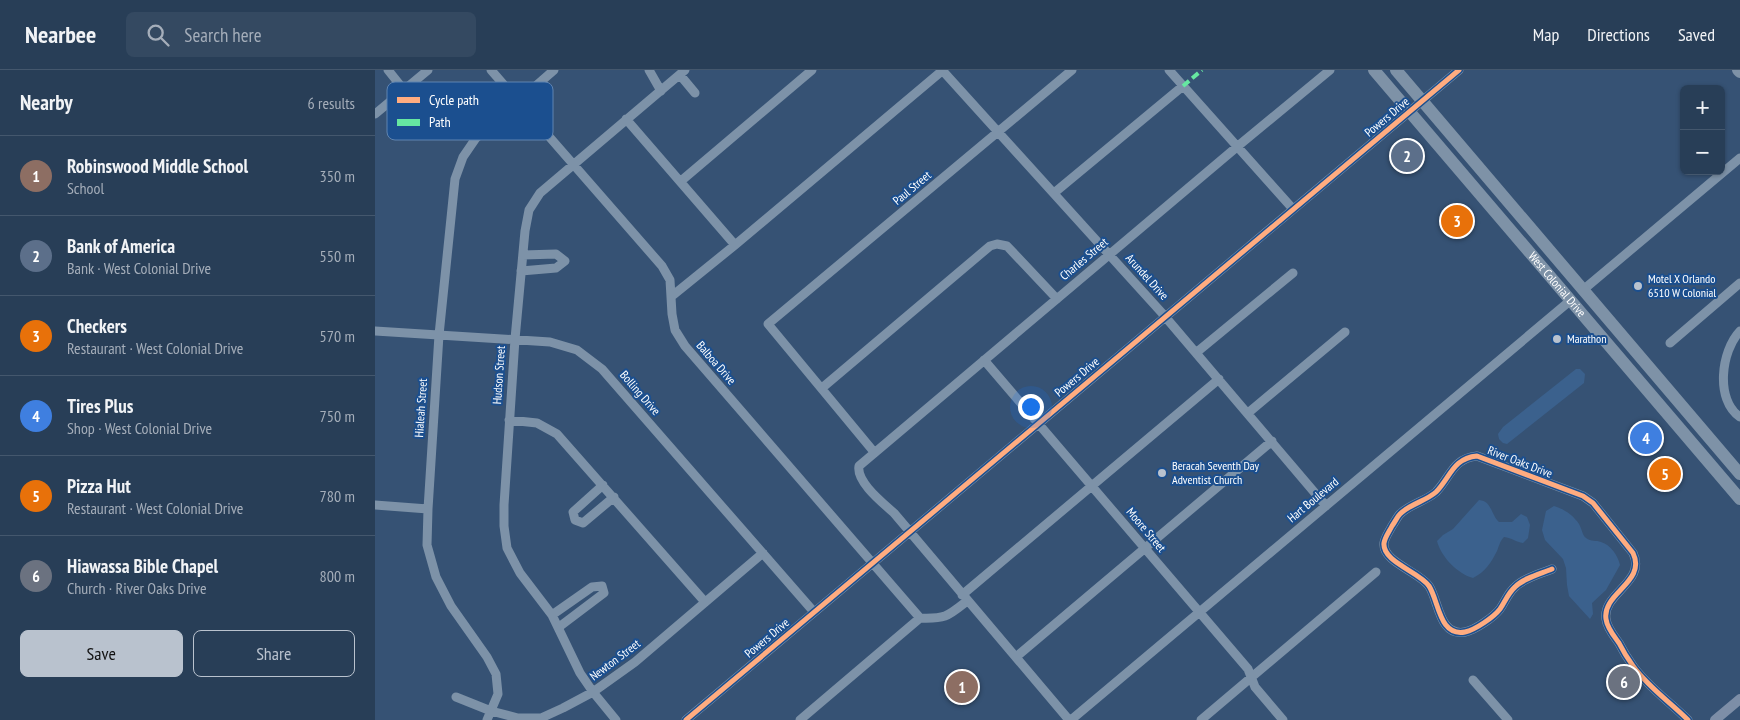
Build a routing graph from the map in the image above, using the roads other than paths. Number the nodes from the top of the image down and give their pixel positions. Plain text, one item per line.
1 (388, 70) edge
2 (428, 70) edge
3 (491, 70) edge
4 (554, 70) edge
5 (649, 70) edge
6 (812, 70) edge
7 (943, 70) edge
8 (1072, 70) edge
9 (1169, 70) edge
10 (1330, 70) edge
11 (1374, 70) edge
12 (1396, 70) edge
13 (1459, 70) edge
14 (683, 72) edge
15 (398, 82) edge
16 (414, 82) edge
17 (501, 82) edge
18 (540, 82) edge
19 (1183, 86) junction
20 (661, 91) junction
21 (695, 93) dead end
22 (1423, 101) junction
23 (387, 104) edge
24 (1409, 111) junction
25 (375, 114) edge
26 (626, 119) junction
27 (998, 132) junction
28 (475, 140) edge
29 (551, 140) edge
30 (1238, 146) junction
31 (1740, 158) edge
32 (572, 164) junction
33 (681, 181) junction
34 (1054, 192) junction
35 (1293, 209) junction
36 (735, 245) junction
37 (1110, 254) junction
38 (523, 255) junction
39 (1533, 256) junction
40 (521, 271) junction
41 (1293, 273) dead end
42 (1740, 283) edge
43 (1583, 290) junction
44 (672, 296) junction
45 (1057, 299) junction
46 (1571, 300) junction
47 (1165, 316) junction
48 (375, 330) edge
49 (1345, 332) dead end
50 (1740, 332) edge
51 (439, 334) junction
52 (1621, 334) junction
53 (515, 339) junction
54 (1670, 344) dead end
55 (1197, 352) junction
56 (984, 360) junction
57 (1219, 379) junction
58 (822, 388) junction
59 (1663, 409) junction
60 (1248, 413) junction
61 (1740, 417) edge
62 (509, 420) junction
63 (1038, 423) junction
64 (1711, 440) junction
65 (1273, 442) junction
66 (874, 452) junction
67 (1703, 457) junction
68 (1740, 474) edge
69 (1740, 478) edge
70 (603, 486) junction
71 (1092, 486) junction
72 (614, 497) junction
73 (1740, 500) edge
74 (375, 505) edge
75 (1326, 506) junction
76 (428, 509) junction
77 (909, 532) junction
78 (1146, 549) junction
79 (763, 553) junction
80 (872, 563) junction
81 (1552, 569) dead end
82 (1376, 572) dead end
83 (965, 598) junction
84 (705, 602) junction
85 (814, 612) junction
86 (1199, 612) junction
87 (552, 614) junction
88 (920, 618) junction
89 (559, 627) junction
90 (1016, 657) junction
91 (1252, 677) junction
92 (1473, 680) dead end
93 (593, 692) junction
94 (456, 697) dead end
95 (1740, 699) edge
96 (491, 711) junction
97 (487, 720) edge
98 (616, 720) edge
99 (686, 720) edge
100 (800, 720) edge
101 (1070, 720) edge
102 (1201, 720) edge
103 (1283, 720) edge
104 (1508, 720) edge
105 (1688, 720) edge
106 (1715, 720) edge

1 - 15 street
2 - 16 street
3 - 17 street, Balboa Drive
4 - 18 street, Hialeah Street
5 - 20 street
6 - 33 street
7 - 27 street, Arundel Drive
7 - 36 street
8 - 27 street, Paul Street
9 - 19 street
10 - 30 street, Charles Street
11 - 24 highway, West Colonial Drive
12 - 22 highway, West Colonial Drive
13 - 22 street, Powers Drive
14 - 20 street, Hudson Street
14 - 21 street
19 - 30 street
19 - 34 street
20 - 26 street, Hudson Street
22 - 24 street, Powers Drive
22 - 43 highway, West Colonial Drive
23 - 25 street
24 - 35 street, Powers Drive
24 - 39 highway, West Colonial Drive
26 - 32 street, Hudson Street
26 - 33 street
27 - 34 street, Arundel Drive
27 - 58 street, Paul Street
28 - 51 street, Hialeah Street
29 - 32 street, Balboa Drive
30 - 35 street
30 - 37 street, Charles Street
31 - 43 street
32 - 38 street, Hudson Street
32 - 44 street, Balboa Drive
33 - 36 street
34 - 37 street, Arundel Drive
35 - 47 street, Powers Drive
36 - 44 street
37 - 45 street, Charles Street
37 - 47 street, Arundel Drive
38 - 40 street, Hudson Street
38 - 40 street
39 - 43 highway
39 - 46 highway, West Colonial Drive
40 - 53 street, Hudson Street
41 - 55 street
42 - 54 street
43 - 52 highway, West Colonial Drive
44 - 80 street, Balboa Drive
45 - 56 street, Charles Street
45 - 58 street
46 - 52 highway
46 - 59 highway, West Colonial Drive
46 - 75 street, Hart Boulevard
47 - 55 street, Arundel Drive
47 - 63 street, Powers Drive
48 - 51 street, Bolling Drive
49 - 60 street
50 - 61 street
51 - 53 street, Bolling Drive
51 - 76 street, Hialeah Street
52 - 64 highway, West Colonial Drive
53 - 62 street, Hudson Street
53 - 79 street, Bolling Drive
55 - 57 street, Arundel Drive
56 - 63 street, Moore Street
56 - 66 street, Charles Street
57 - 60 street, Arundel Drive
57 - 71 street
58 - 66 street
59 - 64 highway
59 - 67 highway, West Colonial Drive
60 - 65 street, Arundel Drive
62 - 70 street
62 - 87 street, Hudson Street
63 - 71 street, Moore Street
63 - 77 street, Powers Drive
64 - 68 highway, West Colonial Drive
65 - 75 street, Arundel Drive
65 - 78 street
66 - 77 street, Charles Street
67 - 69 highway
67 - 73 highway, West Colonial Drive
70 - 72 street
70 - 72 street
71 - 78 street, Moore Street
71 - 83 street
72 - 84 street
74 - 76 street
75 - 86 street, Hart Boulevard
76 - 96 street, Hialeah Street
77 - 80 street, Powers Drive
77 - 83 street
78 - 86 street, Moore Street
78 - 90 street
79 - 84 street, Newton Street
79 - 85 street, Bolling Drive
80 - 85 street, Powers Drive
80 - 88 street, Balboa Drive
81 - 105 street, River Oaks Drive
82 - 91 street
83 - 88 street
83 - 90 street
84 - 93 street, Newton Street
85 - 99 street, Powers Drive
86 - 91 street, Moore Street
86 - 101 street, Hart Boulevard
87 - 89 street, Hudson Street
87 - 89 street
88 - 100 street
89 - 93 street, Hudson Street
90 - 101 street
91 - 102 street
91 - 103 street, Moore Street
92 - 104 street
93 - 96 street, Newton Street
93 - 98 street, Hudson Street
94 - 96 street, Newton Street
95 - 106 main road
96 - 97 street, Hialeah Street

